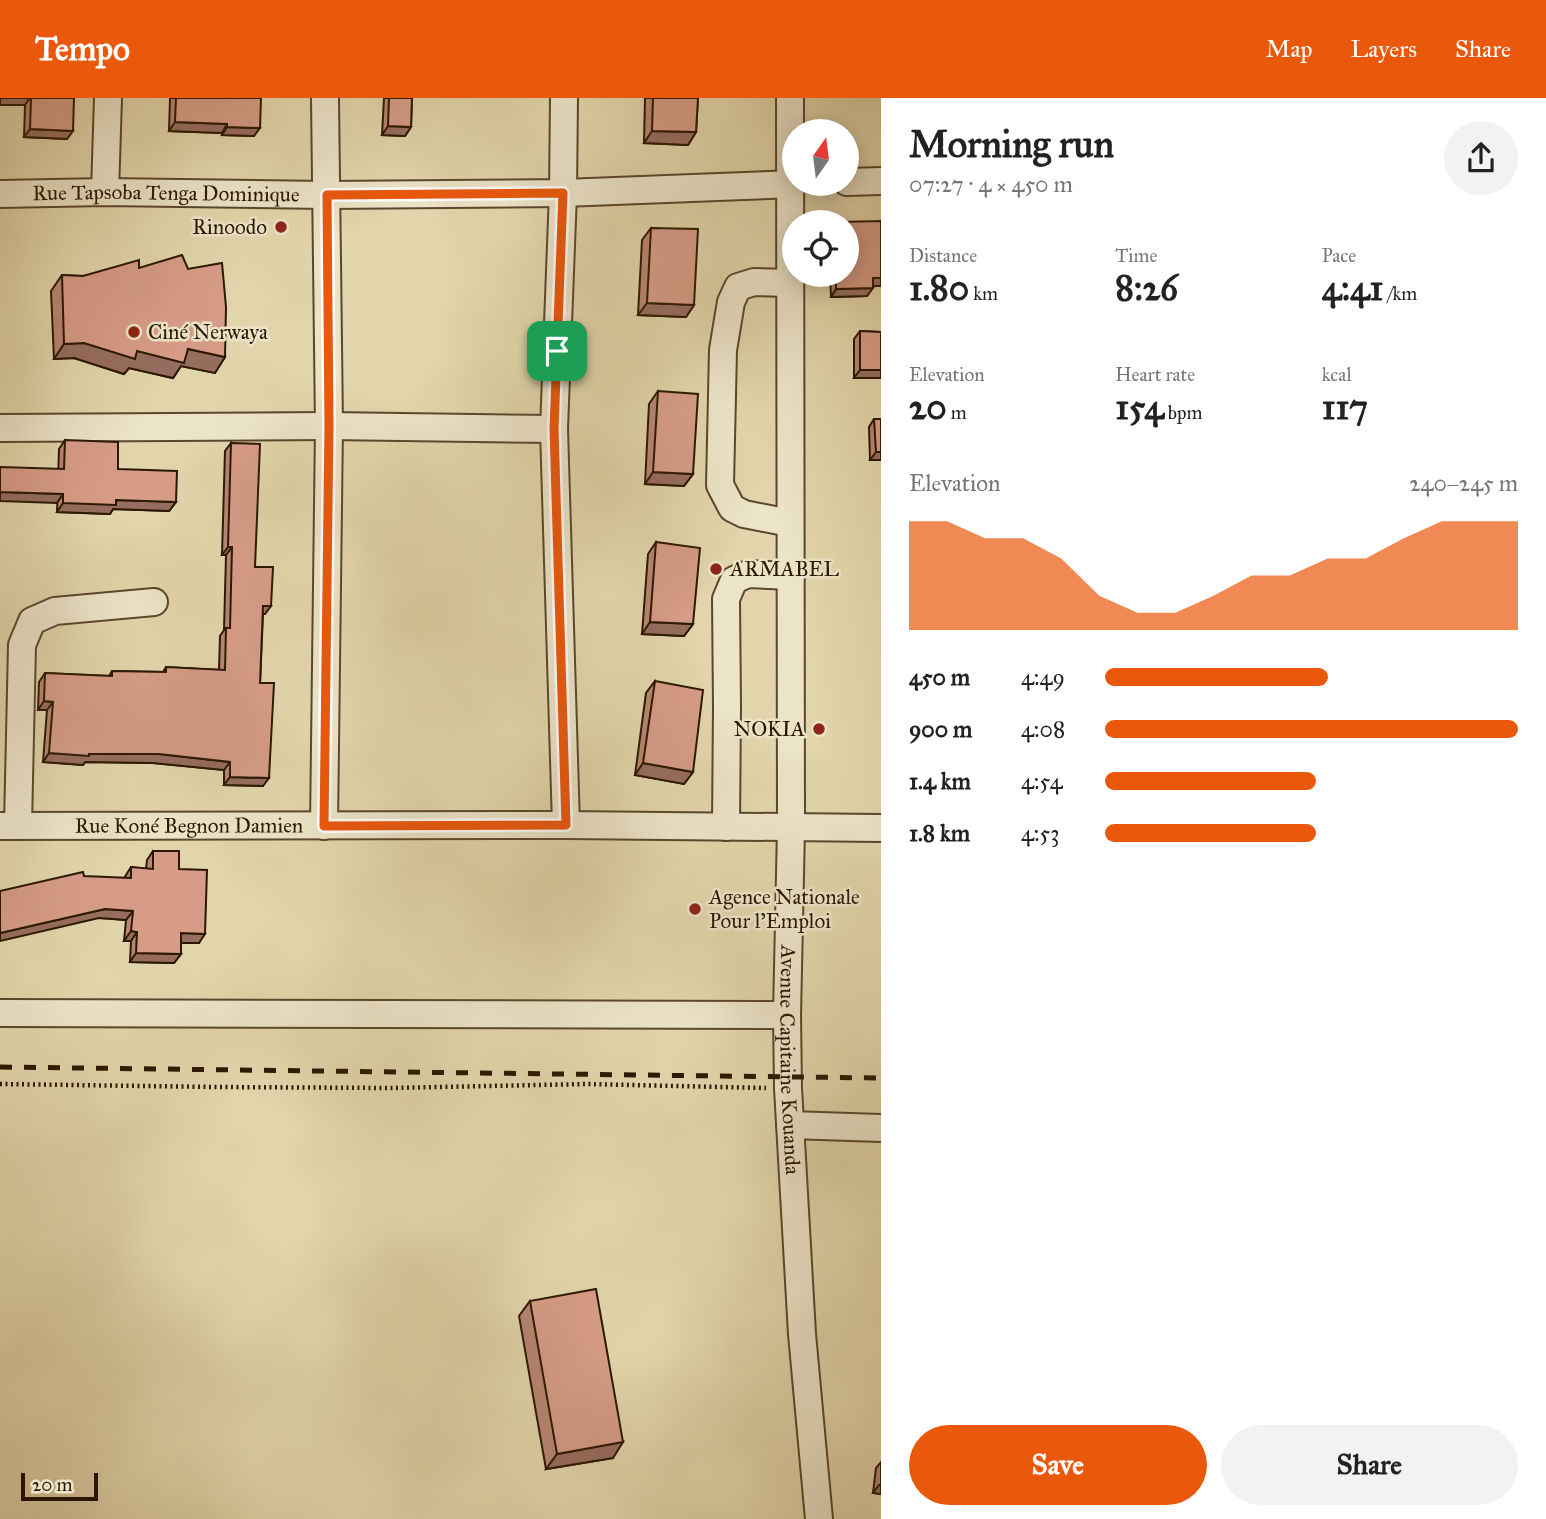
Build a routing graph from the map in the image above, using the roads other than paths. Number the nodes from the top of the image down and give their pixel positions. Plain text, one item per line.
1 (108, 98) edge
2 (325, 98) edge
3 (564, 98) edge
4 (790, 98) edge
5 (790, 119) edge
6 (881, 181) edge
7 (859, 182) edge
8 (782, 184) edge
9 (105, 192) junction
10 (563, 193) junction
11 (0, 194) edge
12 (327, 195) junction
13 (782, 283) edge
14 (790, 287) edge
15 (329, 426) junction
16 (0, 428) edge
17 (554, 429) junction
18 (790, 523) junction
19 (791, 576) junction
20 (154, 602) dead end
21 (566, 825) junction
22 (9, 826) edge
23 (324, 826) junction
24 (726, 827) junction
25 (791, 828) junction
26 (881, 828) edge
27 (0, 1013) edge
28 (787, 1015) junction
29 (790, 1125) junction
30 (881, 1128) edge
31 (819, 1519) edge

1 - 9 street
2 - 12 street
3 - 10 street
4 - 5 street, Avenue Capitaine Kouanda
6 - 7 street
8 - 10 street, Rue Tapsoba Tenga Dominique
9 - 11 street, Rue Tapsoba Tenga Dominique
9 - 12 street, Rue Tapsoba Tenga Dominique
10 - 12 street, Rue Tapsoba Tenga Dominique
10 - 17 street
12 - 15 street
13 - 18 street
14 - 18 street, Avenue Capitaine Kouanda
15 - 16 street
15 - 17 street
15 - 23 street
17 - 21 street
18 - 19 street, Avenue Capitaine Kouanda
19 - 24 street
19 - 25 street, Avenue Capitaine Kouanda
20 - 22 street
21 - 23 street, Rue Koné Begnon Damien
21 - 24 street, Rue Koné Begnon Damien
22 - 23 street, Rue Koné Begnon Damien
24 - 25 street, Rue Koné Begnon Damien
25 - 26 street, Rue Koné Begnon Damien
25 - 28 street, Avenue Capitaine Kouanda
27 - 28 street
28 - 29 street, Avenue Capitaine Kouanda
29 - 30 street
29 - 31 street, Avenue Capitaine Kouanda

